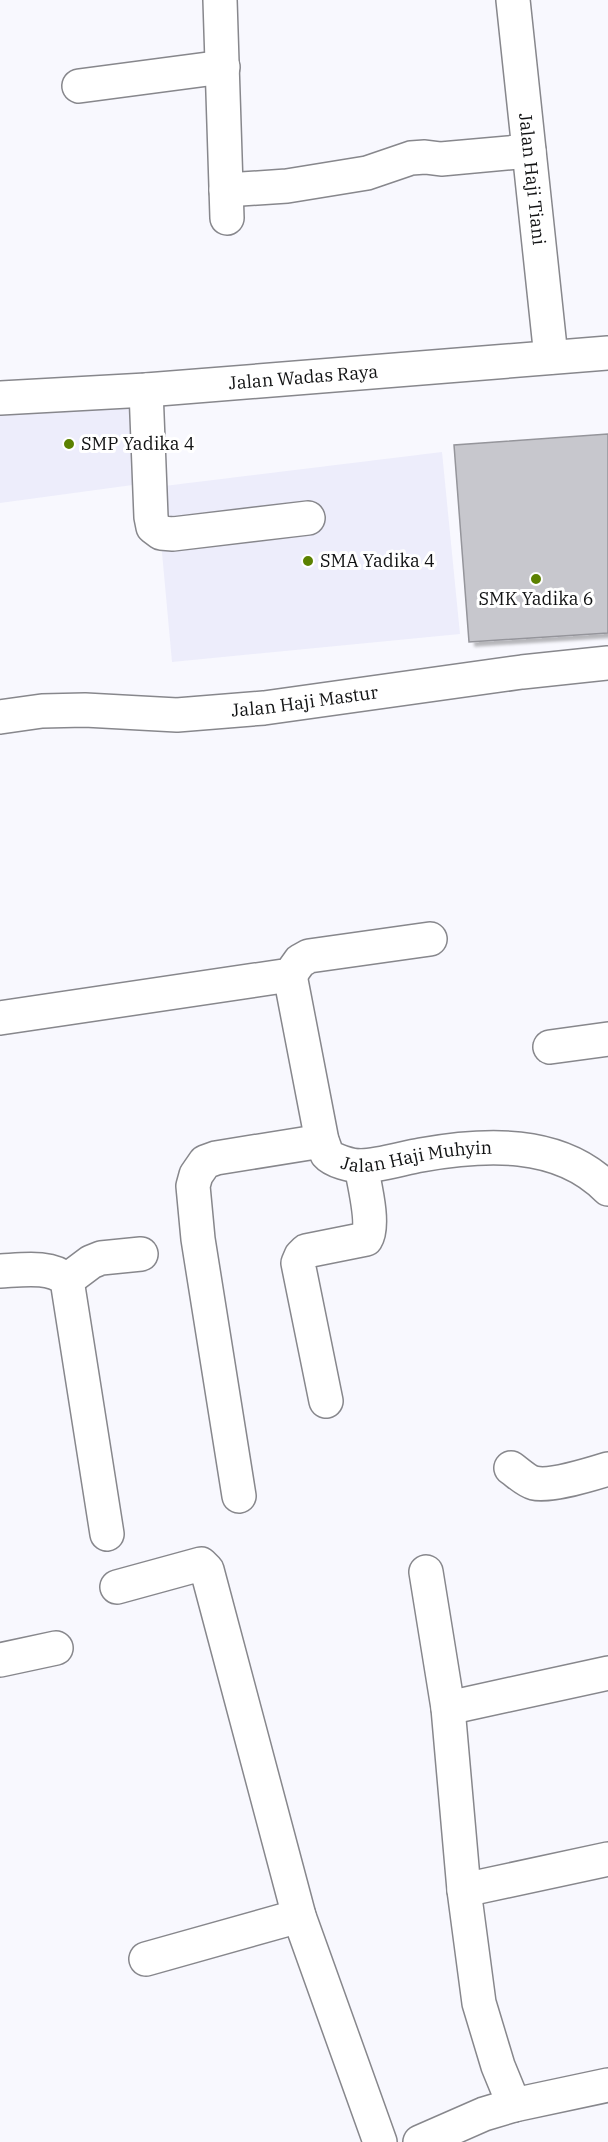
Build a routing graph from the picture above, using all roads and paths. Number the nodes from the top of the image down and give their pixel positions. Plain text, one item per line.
1 (220, 0) edge
2 (513, 0) edge
3 (223, 67) junction
4 (79, 86) dead end
5 (529, 151) junction
6 (608, 353) edge
7 (551, 357) junction
8 (146, 390) junction
9 (0, 398) edge
10 (308, 518) dead end
11 (608, 663) edge
12 (0, 717) edge
13 (430, 939) dead end
14 (290, 975) junction
15 (0, 1018) edge
16 (608, 1039) edge
17 (550, 1047) dead end
18 (322, 1141) junction
19 (361, 1166) junction
20 (608, 1189) edge
21 (141, 1254) dead end
22 (0, 1270) edge
23 (67, 1280) junction
24 (326, 1401) dead end
25 (511, 1468) dead end
26 (608, 1469) edge
27 (239, 1496) dead end
28 (108, 1534) dead end
29 (426, 1572) dead end
30 (117, 1587) dead end
31 (56, 1648) dead end
32 (0, 1660) edge
33 (608, 1673) edge
34 (448, 1708) junction
35 (608, 1859) edge
36 (464, 1890) junction
37 (299, 1916) junction
38 (146, 1959) dead end
39 (608, 2085) edge
40 (514, 2105) junction
41 (381, 2142) edge
42 (420, 2142) edge

1 - 3 street
2 - 5 street, Jalan Haji Tiani
3 - 4 street
3 - 5 street
5 - 7 street, Jalan Haji Tiani
6 - 7 street, Jalan Wadas Raya
7 - 8 street, Jalan Wadas Raya
8 - 9 street, Jalan Wadas Raya
8 - 10 street
11 - 12 street, Jalan Haji Mastur
13 - 14 street
14 - 15 street
14 - 18 street, Jalan Haji Muhyin
16 - 17 street
18 - 19 street, Jalan Haji Muhyin
18 - 27 street
19 - 20 street, Jalan Haji Muhyin
19 - 24 street
21 - 23 street
22 - 23 street
23 - 28 street
25 - 26 street
29 - 34 street
30 - 37 street
31 - 32 street
33 - 34 street
34 - 36 street
35 - 36 street
36 - 40 street
37 - 38 street
37 - 41 street
39 - 40 street
40 - 42 street

